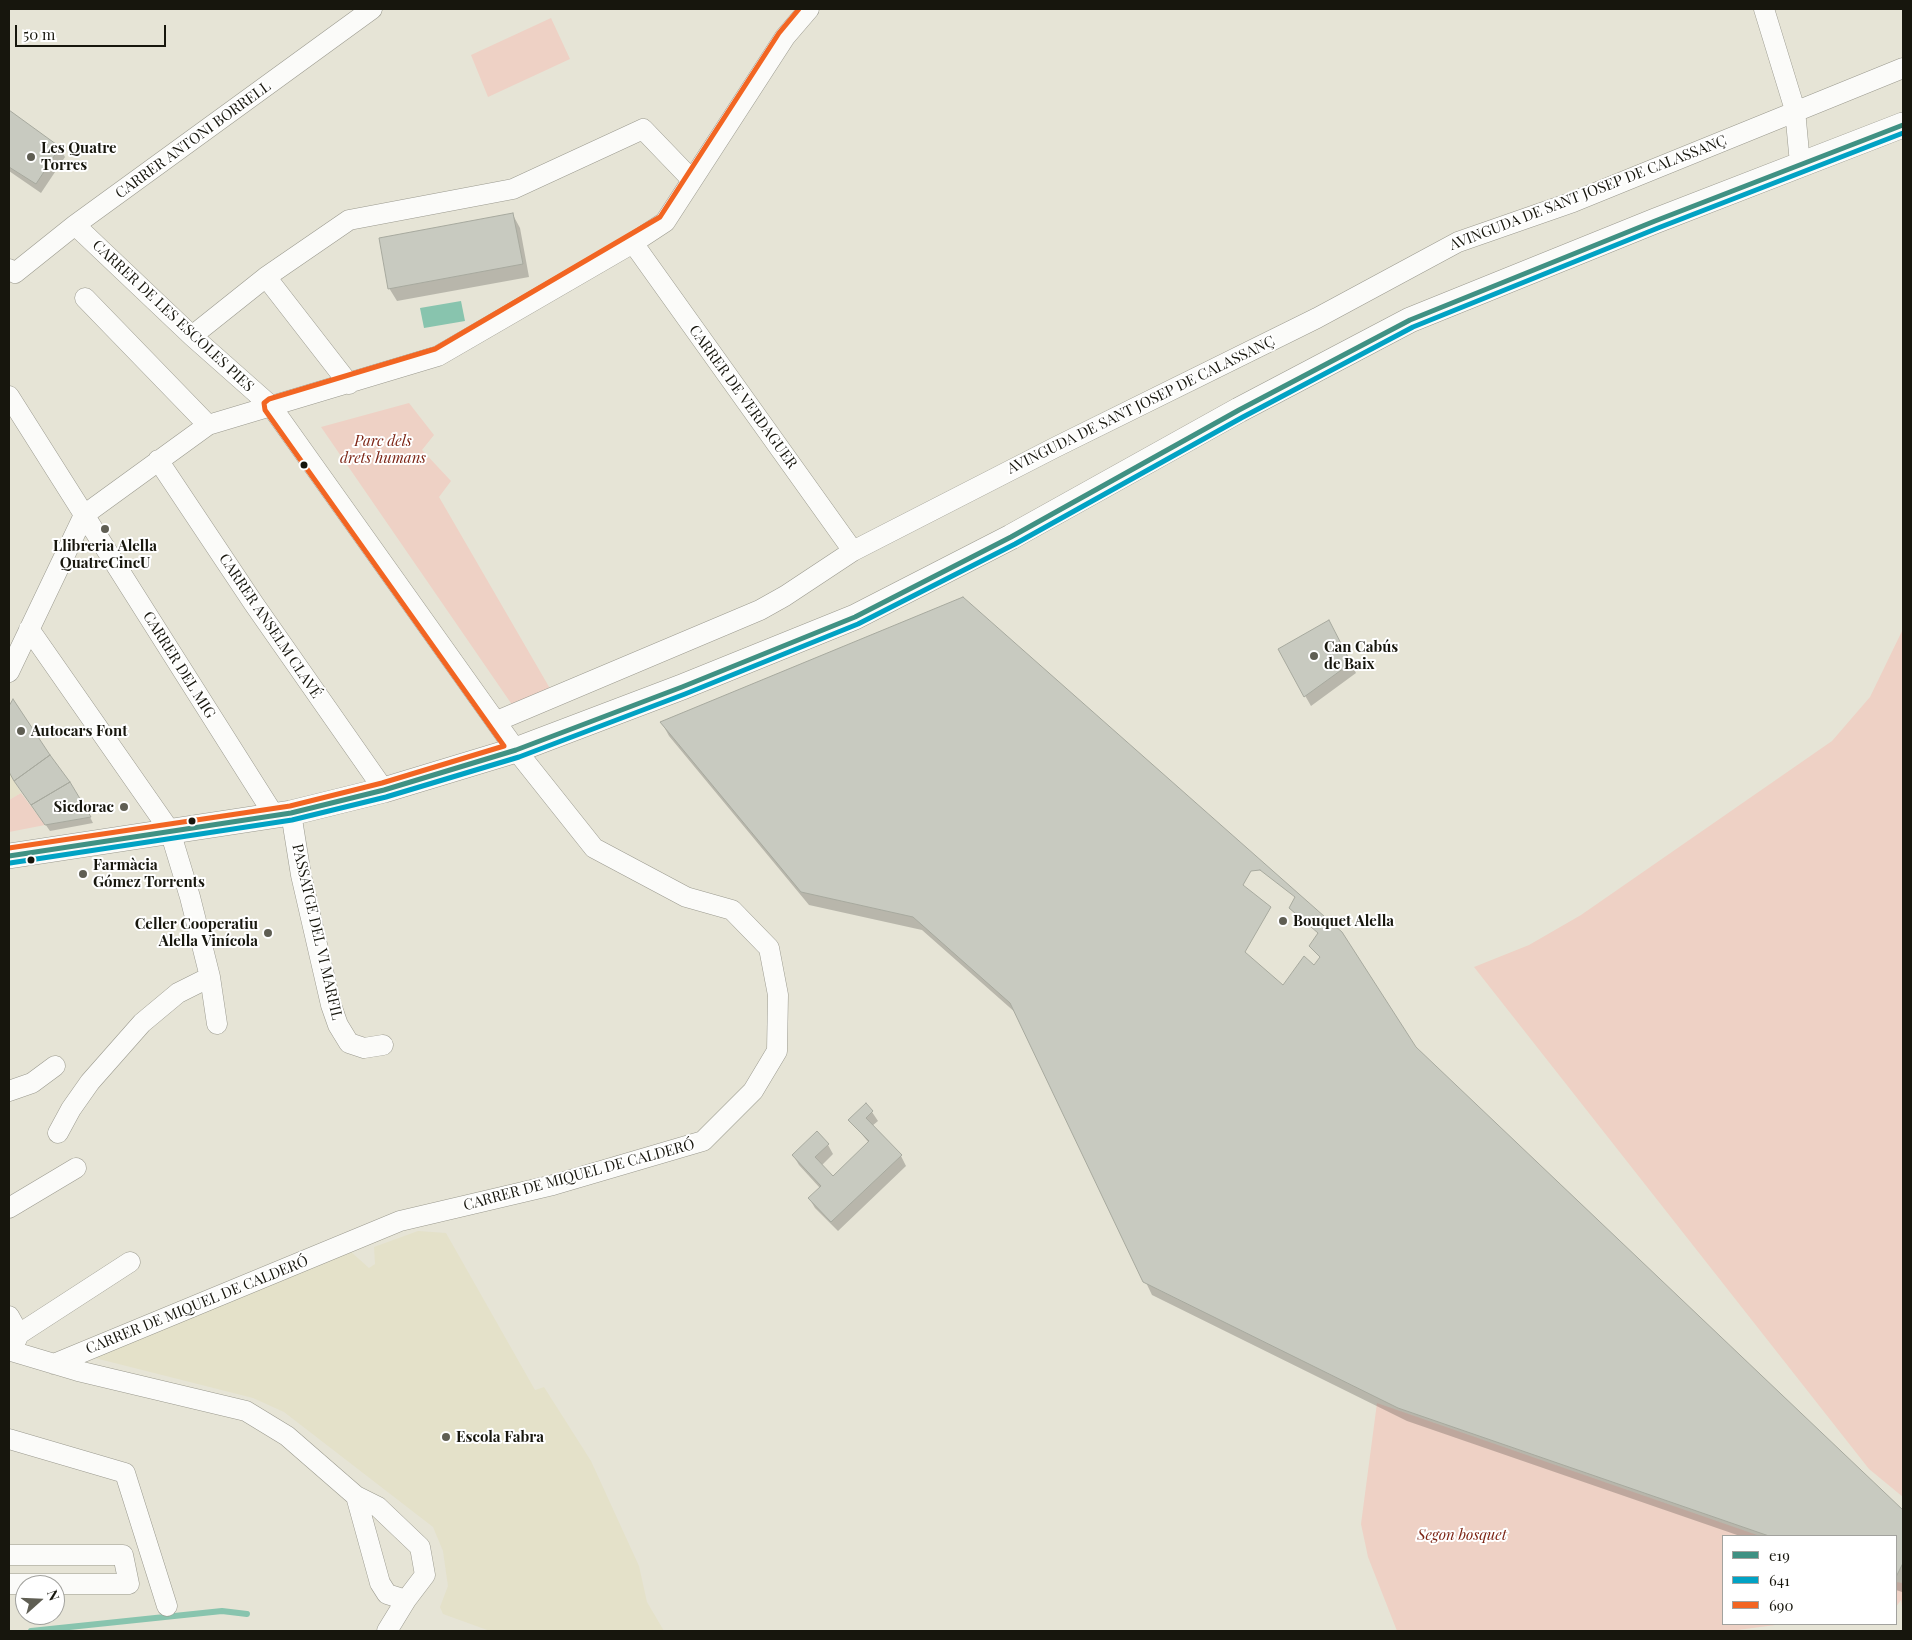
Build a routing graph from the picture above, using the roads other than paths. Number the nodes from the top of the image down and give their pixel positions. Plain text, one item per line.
1 (372, 9) edge
2 (809, 9) edge
3 (1764, 9) edge
4 (1903, 68) edge
5 (1795, 110) junction
6 (1903, 125) edge
7 (1802, 163) junction
8 (692, 180) junction
9 (75, 225) junction
10 (633, 243) junction
11 (12, 271) edge
12 (266, 277) junction
13 (85, 298) dead end
14 (192, 336) junction
15 (349, 384) junction
16 (9, 396) edge
17 (271, 406) junction
18 (208, 424) junction
19 (158, 460) junction
20 (84, 515) junction
21 (853, 550) junction
22 (29, 629) junction
23 (9, 672) edge
24 (497, 721) junction
25 (516, 750) junction
26 (384, 790) junction
27 (283, 814) junction
28 (170, 831) junction
29 (9, 856) edge
30 (210, 977) junction
31 (217, 1024) dead end
32 (383, 1045) dead end
33 (55, 1066) dead end
34 (9, 1091) edge
35 (58, 1134) dead end
36 (76, 1168) dead end
37 (9, 1208) edge
38 (130, 1262) dead end
39 (9, 1316) edge
40 (13, 1346) edge
41 (54, 1364) junction
42 (9, 1439) edge
43 (356, 1496) junction
44 (9, 1555) edge
45 (9, 1584) edge
46 (406, 1600) junction
47 (167, 1606) dead end
48 (387, 1631) edge

1 - 9 street, CARRER ANTONI BORRELL
2 - 8 street
3 - 5 street
4 - 5 street, AVINGUDA DE SANT JOSEP DE CALASSANÇ
5 - 7 street
5 - 21 street, AVINGUDA DE SANT JOSEP DE CALASSANÇ
6 - 7 main road
7 - 25 main road
8 - 10 street
8 - 12 street
9 - 11 street, CARRER ANTONI BORRELL
9 - 14 street, CARRER DE LES ESCOLES PIES
10 - 15 street
10 - 21 street, CARRER DE VERDAGUER
12 - 14 street
12 - 15 street
13 - 18 street
14 - 17 street, CARRER DE LES ESCOLES PIES
15 - 17 street
16 - 20 street, CARRER DEL MIG
17 - 18 street
17 - 24 street, CARRER DE LES ESCOLES PIES
18 - 19 street
19 - 20 street
19 - 26 street, CARRER ANSELM CLAVÉ
20 - 22 street
20 - 27 street, CARRER DEL MIG
21 - 24 street, AVINGUDA DE SANT JOSEP DE CALASSANÇ
22 - 23 street
22 - 28 street
24 - 25 street, CARRER DE MIQUEL DE CALDERÓ
25 - 26 main road
25 - 41 street, CARRER DE MIQUEL DE CALDERÓ
26 - 27 main road
27 - 28 main road
27 - 32 street, PASSATGE DEL VI MARFIL
28 - 29 main road
28 - 30 street
30 - 31 street
30 - 35 street
33 - 34 street
36 - 37 street
38 - 40 street
39 - 40 street
40 - 41 street
41 - 43 street
42 - 47 street
43 - 46 street
43 - 46 street
44 - 45 street
46 - 48 street

